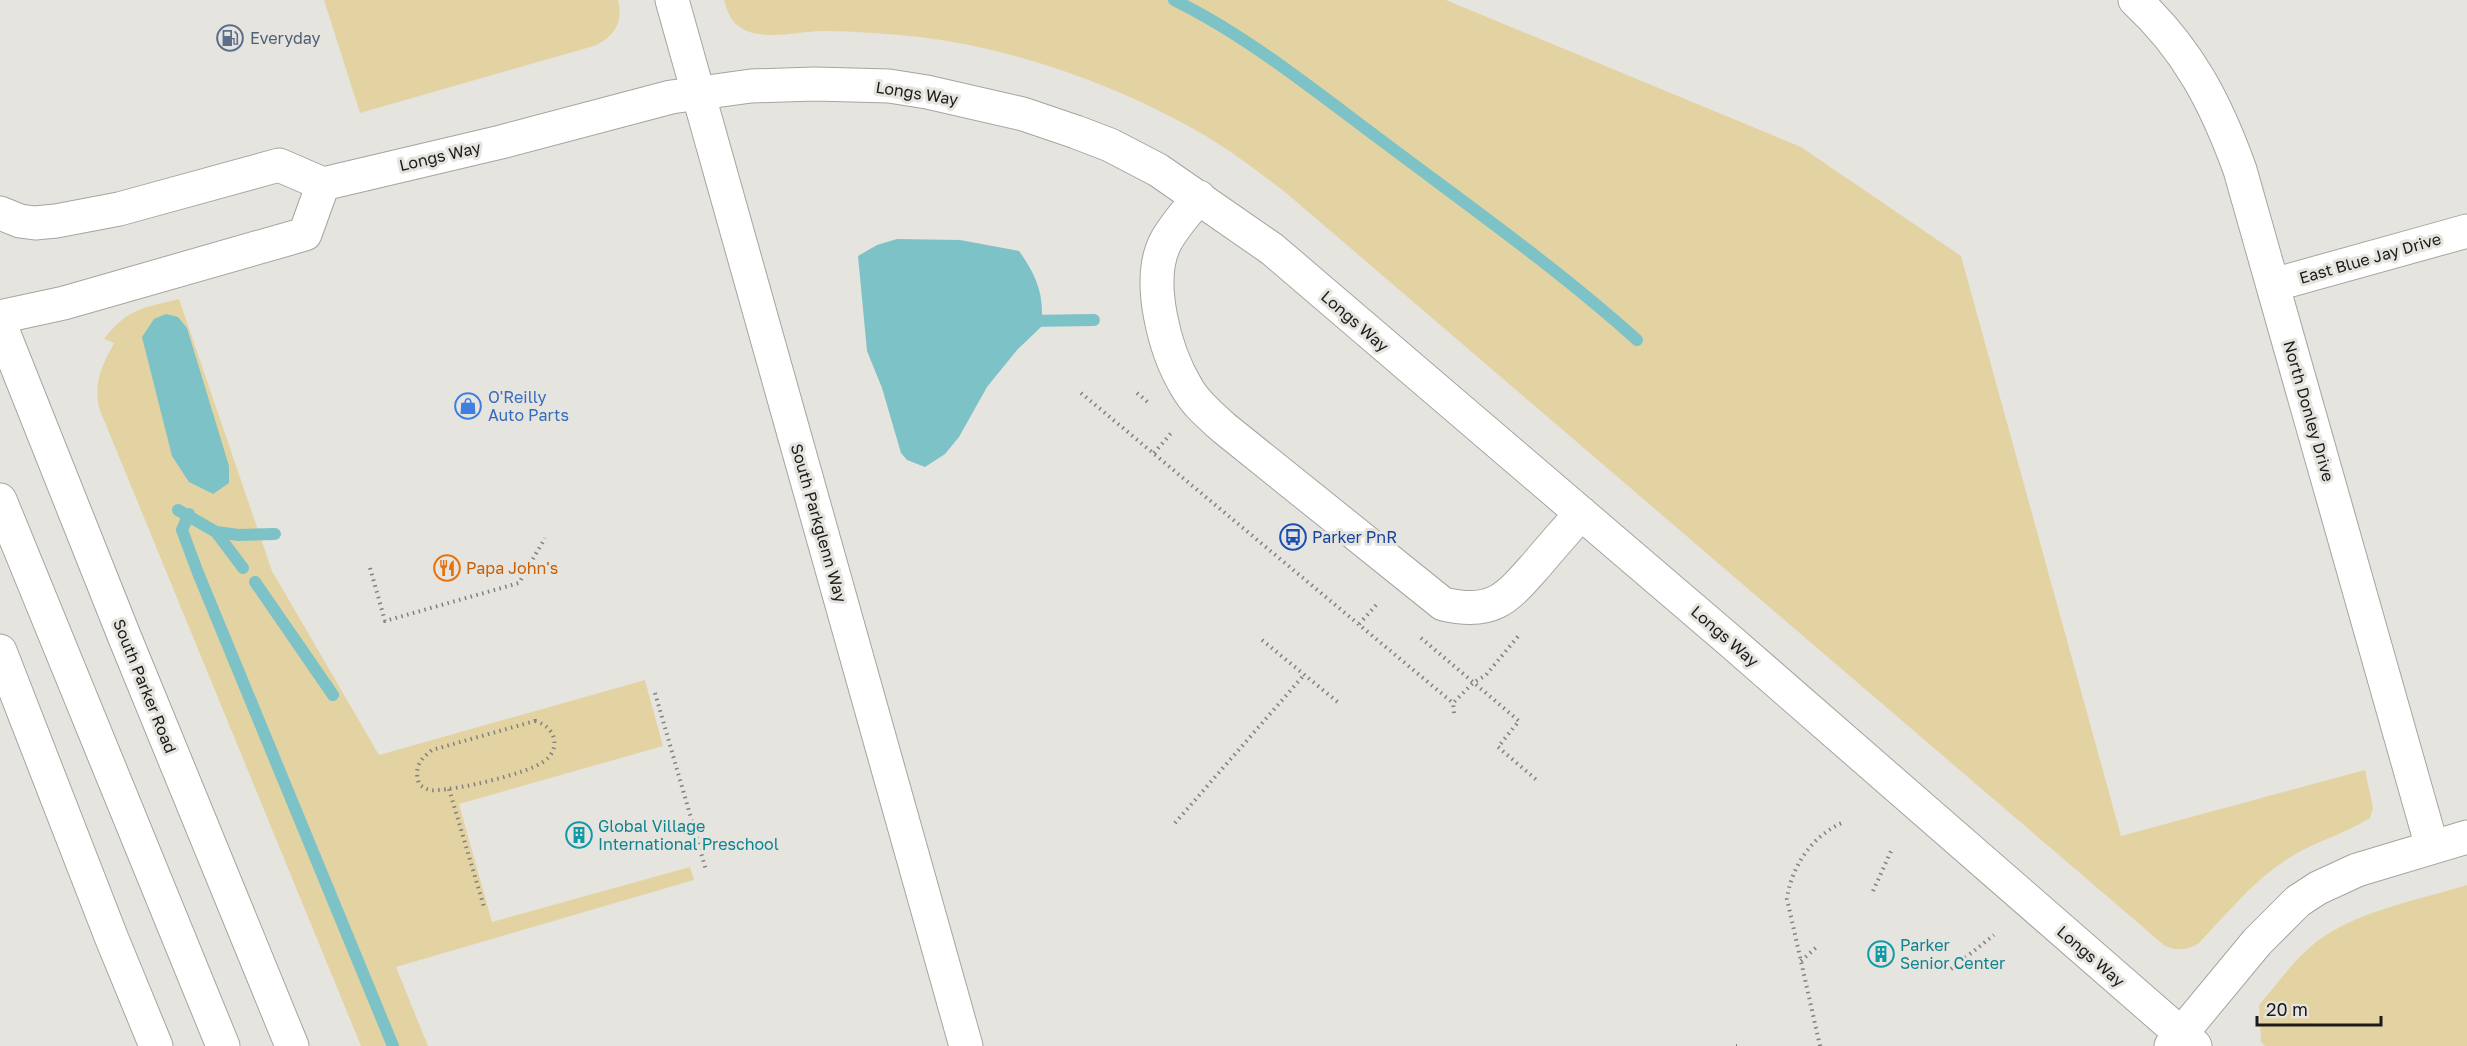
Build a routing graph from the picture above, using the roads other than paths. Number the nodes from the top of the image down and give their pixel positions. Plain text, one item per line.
1 (672, 0) edge
2 (2135, 0) edge
3 (698, 92) junction
4 (323, 184) junction
5 (1199, 197) junction
6 (0, 213) edge
7 (2467, 231) edge
8 (2273, 285) junction
9 (0, 317) edge
10 (0, 324) edge
11 (0, 500) edge
12 (1581, 513) junction
13 (0, 651) edge
14 (2467, 837) edge
15 (2432, 847) junction
16 (2182, 1042) edge
17 (156, 1046) edge
18 (223, 1046) edge
19 (292, 1046) edge
20 (966, 1046) edge

1 - 3 main road, South Parkglenn Way
2 - 8 main road, North Donley Drive
3 - 4 main road, Longs Way
3 - 5 main road, Longs Way
3 - 20 main road, South Parkglenn Way
4 - 6 main road
4 - 9 main road
5 - 12 main road, Longs Way
5 - 12 main road
7 - 8 main road, East Blue Jay Drive
8 - 15 main road, North Donley Drive
10 - 19 main road, South Parker Road
11 - 18 main road
12 - 16 main road, Longs Way
13 - 17 main road
14 - 15 main road
15 - 16 main road

